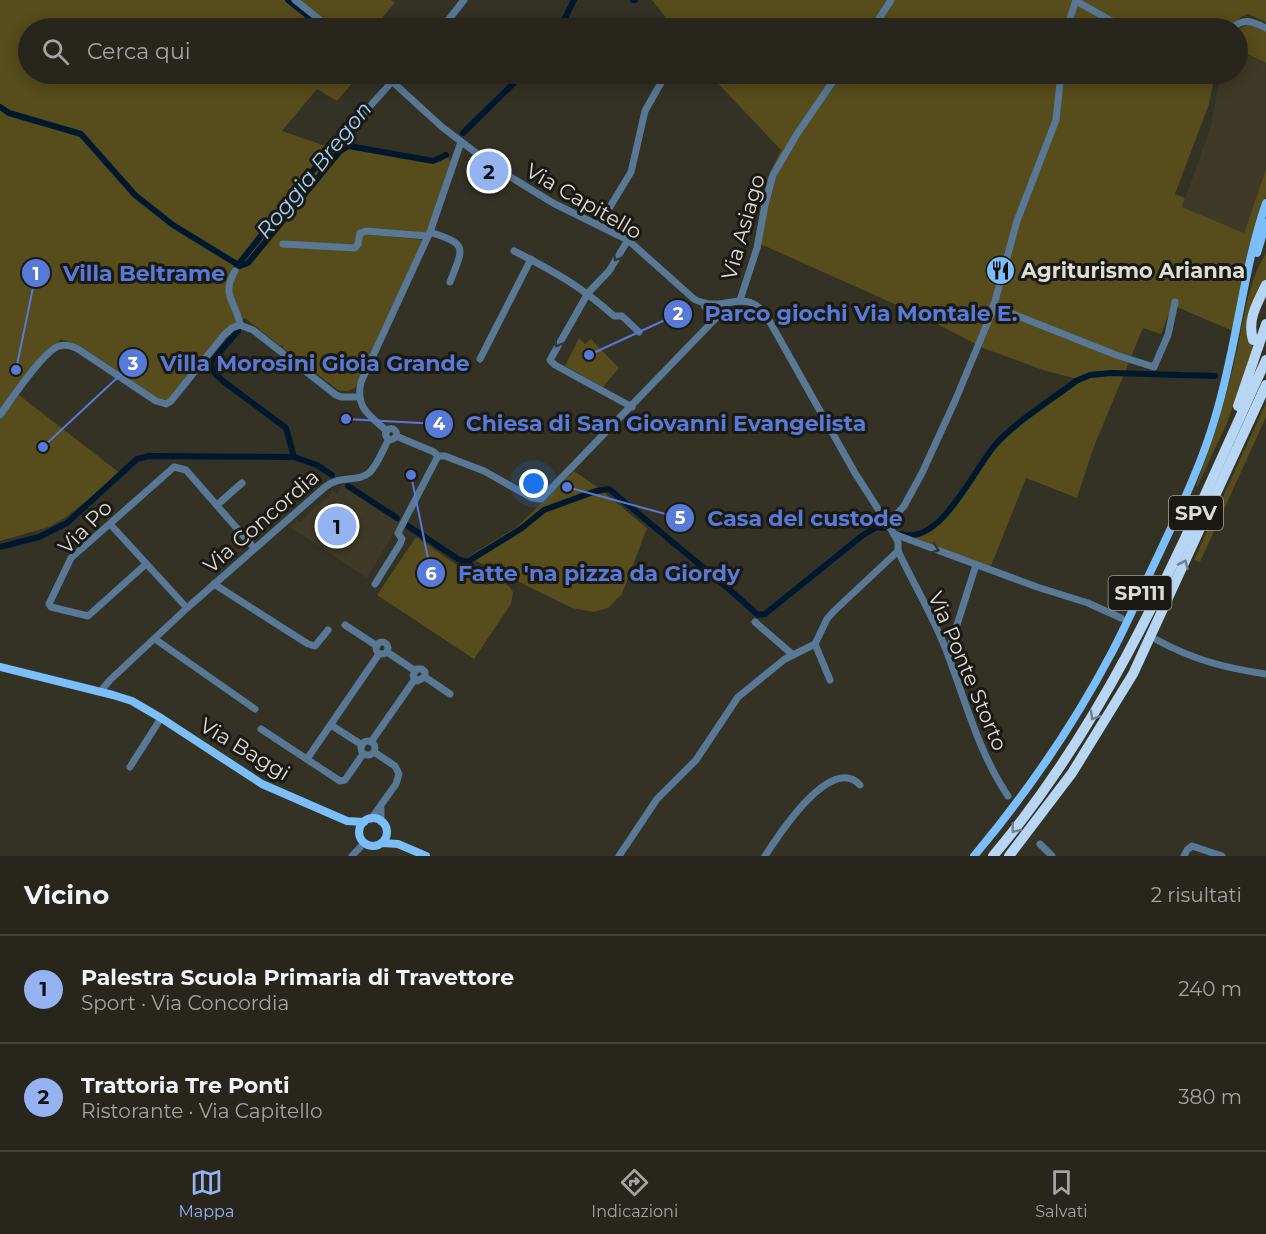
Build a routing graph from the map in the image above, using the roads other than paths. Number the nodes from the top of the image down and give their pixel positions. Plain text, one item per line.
1 (294, 0) edge
2 (464, 0) edge
3 (891, 0) edge
4 (1076, 0) edge
5 (317, 18) edge
6 (450, 18) edge
7 (879, 18) edge
8 (1070, 18) edge
9 (1107, 18) edge
10 (1248, 22) edge
11 (1266, 28) edge
12 (390, 84) edge
13 (396, 84) edge
14 (660, 84) edge
15 (831, 84) edge
16 (1060, 84) edge
17 (352, 126) dead end
18 (460, 142) junction
19 (1266, 203) edge
20 (1266, 223) edge
21 (599, 225) junction
22 (429, 234) junction
23 (628, 240) junction
24 (283, 244) dead end
25 (514, 251) dead end
26 (531, 259) junction
27 (235, 271) dead end
28 (450, 282) dead end
29 (1266, 285) edge
30 (588, 293) junction
31 (1244, 293) junction
32 (740, 300) junction
33 (1175, 302) dead end
34 (726, 303) junction
35 (704, 304) junction
36 (993, 306) junction
37 (716, 318) junction
38 (1266, 324) edge
39 (240, 325) junction
40 (639, 332) dead end
41 (1253, 340) dead end
42 (480, 359) dead end
43 (1266, 360) edge
44 (1266, 384) edge
45 (359, 397) junction
46 (632, 407) junction
47 (0, 415) edge
48 (391, 435) junction
49 (438, 456) junction
50 (242, 483) dead end
51 (217, 505) junction
52 (110, 524) junction
53 (887, 525) junction
54 (894, 534) junction
55 (255, 548) junction
56 (898, 551) junction
57 (146, 564) junction
58 (976, 565) junction
59 (214, 584) junction
60 (375, 584) dead end
61 (187, 608) junction
62 (1121, 618) dead end
63 (755, 622) dead end
64 (345, 625) dead end
65 (328, 630) dead end
66 (155, 639) junction
67 (1157, 640) dead end
68 (815, 644) junction
69 (378, 650) junction
70 (387, 652) junction
71 (948, 653) junction
72 (793, 655) junction
73 (1123, 665) junction
74 (0, 667) edge
75 (414, 670) junction
76 (1266, 674) edge
77 (425, 677) junction
78 (415, 679) junction
79 (830, 680) dead end
80 (100, 692) junction
81 (450, 694) dead end
82 (255, 709) dead end
83 (161, 718) junction
84 (331, 724) junction
85 (261, 729) dead end
86 (371, 742) junction
87 (362, 745) junction
88 (374, 752) junction
89 (363, 754) junction
90 (307, 759) junction
91 (130, 767) dead end
92 (860, 785) dead end
93 (1008, 796) dead end
94 (381, 806) junction
95 (368, 820) junction
96 (347, 821) junction
97 (381, 822) junction
98 (359, 833) junction
99 (387, 833) junction
100 (364, 843) junction
101 (382, 843) junction
102 (398, 844) junction
103 (1040, 844) dead end
104 (352, 856) edge
105 (426, 856) edge
106 (619, 856) edge
107 (765, 856) edge
108 (974, 856) edge
109 (993, 856) edge
110 (1009, 856) edge
111 (1052, 856) edge
112 (1184, 856) edge
113 (1222, 856) edge

1 - 5 street
2 - 6 street
3 - 7 street
4 - 8 street
4 - 9 street
10 - 11 street
12 - 17 street
13 - 18 street, Via Capitello
14 - 21 street
15 - 32 street, Via Asiago
16 - 36 street
18 - 21 street, Via Capitello
18 - 22 street
19 - 31 main road, SP111
20 - 31 main road, SP111
21 - 23 street, Via Capitello
22 - 24 street
22 - 28 street
22 - 45 street
23 -> 30 street
23 - 35 street, Via Capitello
25 - 26 street
26 - 30 street
26 - 42 street
27 - 39 street
29 - 41 highway
30 - 40 street
30 -> 46 street
31 - 108 main road, SP111
32 - 34 street
32 - 53 street, Via Ponte Storto
33 - 36 street
34 - 35 street
34 - 37 street
35 - 37 street, Via Capitello
36 - 53 street
37 - 46 street
38 - 73 highway
39 - 45 street
39 - 47 street
43 - 73 highway, SPV
110 -> 44 highway, SPV
45 - 48 street
46 - 49 street
48 - 49 street
48 - 55 street, Via Concordia
49 - 60 street
50 - 51 street
51 - 52 street, Via Po
51 - 55 street, Via Po
52 - 57 street
52 - 57 street, Via Po
53 - 54 street, Via Ponte Storto
54 - 56 street, Via Ponte Storto
54 -> 58 street
55 - 59 street, Via Concordia
56 - 68 street
56 - 71 street, Via Ponte Storto
57 - 61 street
58 - 62 street
58 - 71 street
59 - 61 street, Via Concordia
59 - 65 street
61 - 66 street, Via Concordia
63 - 72 street
64 - 69 street
66 - 80 street, Via Concordia
66 - 82 street
67 - 76 street
68 - 72 street
68 - 79 street
69 - 70 street
69 - 70 street
69 - 84 street
70 - 75 street
71 - 93 street, Via Ponte Storto
72 - 106 street
73 -> 109 highway, SPV
74 - 80 main road, Via Baggi
75 - 77 street
75 - 78 street
77 - 78 street
77 - 81 street
78 - 86 street
80 - 83 main road, Via Baggi
83 - 91 street
83 - 96 main road, Via Baggi
84 - 87 street
84 - 90 street
85 - 90 street
86 - 87 street
86 - 88 street
87 - 89 street
88 - 89 street
88 - 94 street
89 - 90 street
92 - 107 street
94 - 95 street
94 - 97 street
95 - 96 main road, Via Baggi
95 - 97 main road, Via Baggi
95 - 98 main road
96 - 98 main road, Via Baggi
97 - 99 main road
98 - 100 main road, Via Baggi
99 - 101 main road
99 - 102 main road
100 - 101 main road
100 - 104 street
101 - 102 main road
102 - 105 main road
103 - 111 street
112 - 113 street

